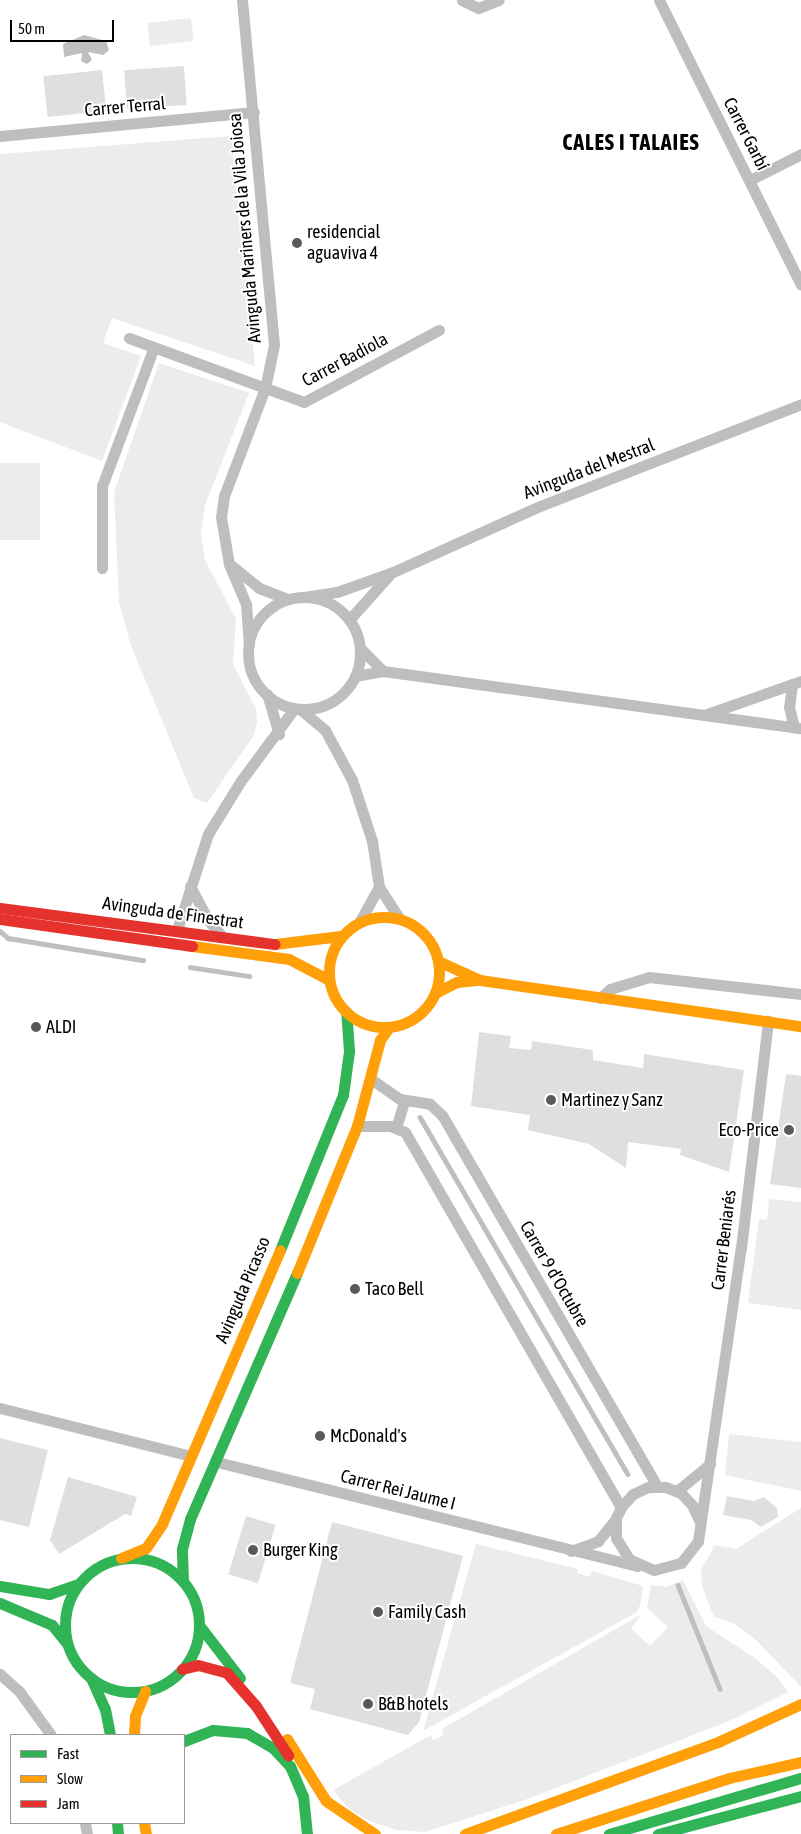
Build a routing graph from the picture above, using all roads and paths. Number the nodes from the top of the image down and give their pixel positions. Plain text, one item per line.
1 (242, 0) edge
2 (462, 0) edge
3 (499, 0) edge
4 (659, 0) edge
5 (254, 112) junction
6 (0, 136) edge
7 (801, 154) edge
8 (750, 180) junction
9 (801, 284) edge
10 (439, 330) dead end
11 (130, 338) dead end
12 (154, 347) junction
13 (265, 388) junction
14 (801, 404) edge
15 (229, 564) junction
16 (102, 568) dead end
17 (392, 572) junction
18 (304, 597) junction
19 (288, 599) junction
20 (349, 620) junction
21 (249, 645) junction
22 (360, 648) junction
23 (383, 670) junction
24 (355, 676) junction
25 (796, 682) edge
26 (267, 694) junction
27 (326, 704) junction
28 (297, 709) junction
29 (705, 715) junction
30 (798, 728) edge
31 (326, 730) junction
32 (279, 734) junction
33 (190, 886) junction
34 (379, 887) junction
35 (0, 908) edge
36 (0, 919) edge
37 (400, 919) junction
38 (360, 921) junction
39 (177, 930) junction
40 (341, 936) junction
41 (223, 937) junction
42 (438, 961) junction
43 (329, 980) junction
44 (480, 980) junction
45 (434, 993) junction
46 (800, 994) edge
47 (600, 998) junction
48 (346, 1012) junction
49 (768, 1021) junction
50 (798, 1025) edge
51 (389, 1026) junction
52 (371, 1079) junction
53 (404, 1101) junction
54 (357, 1126) junction
55 (396, 1128) junction
56 (0, 1408) edge
57 (192, 1456) junction
58 (217, 1462) junction
59 (711, 1462) junction
60 (657, 1486) junction
61 (677, 1491) junction
62 (621, 1507) junction
63 (616, 1518) junction
64 (699, 1520) junction
65 (571, 1551) junction
66 (121, 1558) junction
67 (642, 1567) junction
68 (183, 1581) junction
69 (78, 1584) junction
70 (0, 1586) edge
71 (0, 1603) edge
72 (199, 1625) junction
73 (66, 1642) junction
74 (182, 1669) junction
75 (0, 1674) edge
76 (91, 1678) junction
77 (145, 1691) junction
78 (801, 1704) edge
79 (49, 1734) edge
80 (110, 1734) edge
81 (134, 1734) edge
82 (185, 1741) edge
83 (801, 1754) edge
84 (801, 1762) edge
85 (295, 1777) junction
86 (728, 1778) junction
87 (801, 1778) edge
88 (801, 1796) edge
89 (801, 1806) edge
90 (307, 1834) edge
91 (375, 1834) edge
92 (465, 1834) edge
93 (556, 1834) edge
94 (609, 1834) edge
95 (658, 1834) edge

1 - 5 street, Avinguda Mariners de la Vila Joiosa
2 - 3 street
4 - 8 street, Carrer Garbí
5 - 6 street, Carrer Terral
5 - 13 street, Avinguda Mariners de la Vila Joiosa
7 - 8 street
8 - 9 street, Carrer Garbí
10 - 13 street, Carrer Badiola
11 - 12 street, Carrer Badiola
12 - 13 street, Carrer Badiola
12 - 16 street
13 - 15 street, Avinguda Mariners de la Vila Joiosa
14 - 17 street, Avinguda del Mestral
15 - 19 street
15 - 21 street, Avinguda Mariners de la Vila Joiosa
17 - 18 street, Avinguda del Mestral
17 - 20 street, Avinguda del Mestral
18 - 19 street
18 - 20 street
19 - 21 street
20 - 22 street
21 - 26 street
22 - 23 street
22 - 24 street
23 - 24 street
23 - 29 street
24 - 27 street
25 - 29 street
25 - 30 street
26 - 28 street
26 - 32 street
27 - 28 street
27 - 31 street
28 - 31 street
28 - 32 street
29 - 30 street
31 - 34 street
32 - 33 street
33 - 39 street
33 - 41 street
34 - 37 street
34 - 38 street
35 - 39 main road, Avinguda de Finestrat
36 - 43 main road, Avinguda de Finestrat
37 - 38 main road
37 - 42 main road
38 - 40 main road
39 - 41 main road, Avinguda de Finestrat
40 - 41 main road, Avinguda de Finestrat
40 - 43 main road
42 - 44 main road
42 - 45 main road
43 - 48 main road
44 - 45 main road
44 - 47 main road
45 - 51 main road
46 - 47 street
47 - 49 main road
48 - 51 main road
48 - 57 main road, Avinguda Picasso
49 - 50 main road
49 - 59 street, Carrer Beniarés
51 - 52 main road
52 - 53 street, Carrer 9 d’Octubre
52 - 54 main road
53 - 55 street
53 - 60 street, Carrer 9 d’Octubre
54 - 55 street
54 - 58 main road
55 - 62 street
56 - 57 street
57 - 66 main road, Avinguda Picasso
58 - 65 street, Carrer Rei Jaume I
58 - 68 main road
59 - 61 street
59 - 64 street, Carrer Beniarés
60 - 61 street
60 - 62 street
61 - 64 street
62 - 63 street
63 - 65 street
63 - 67 street
64 - 67 street
65 - 67 street, Carrer Rei Jaume I
66 - 68 main road
66 - 69 main road
68 - 72 main road
69 - 70 main road
69 - 73 main road
71 - 73 main road
72 - 74 main road
72 - 91 main road
73 - 76 main road
74 - 77 main road
74 - 85 main road
75 - 79 street
76 - 77 main road
76 - 80 main road
77 - 81 main road
78 - 92 main road
82 - 85 main road
83 - 86 main road
84 - 86 main road
85 - 90 main road
86 - 93 main road
87 - 94 main road
88 - 95 main road
89 - 95 street

